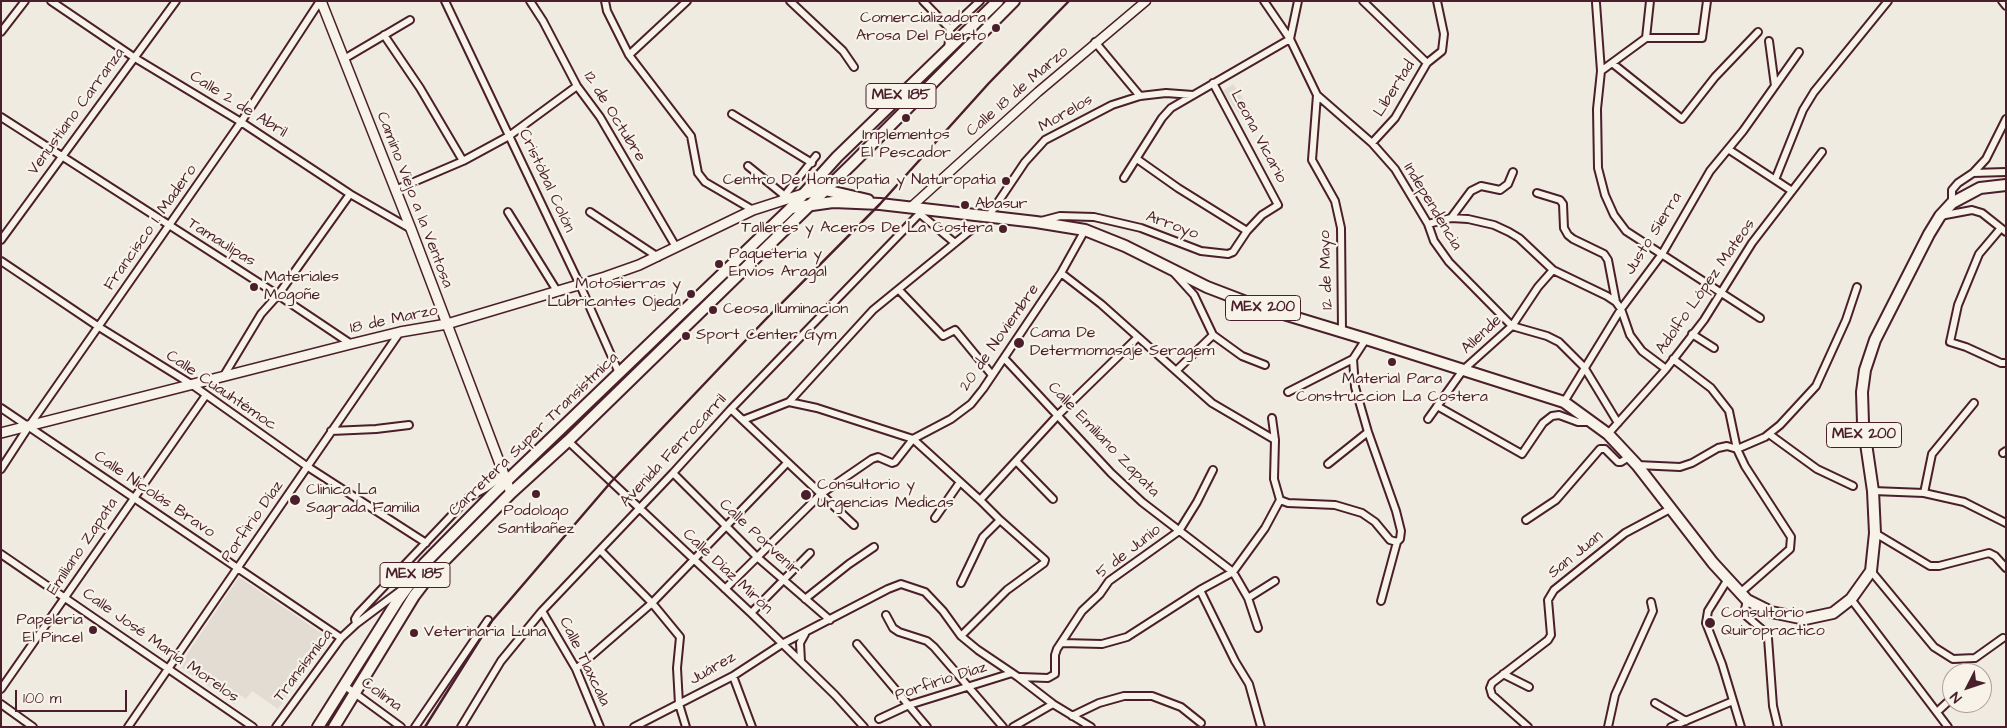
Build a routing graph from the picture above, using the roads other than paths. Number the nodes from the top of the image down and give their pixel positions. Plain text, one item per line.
1 (25, 1) edge
2 (51, 1) edge
3 (176, 1) edge
4 (321, 1) edge
5 (445, 1) edge
6 (530, 1) edge
7 (605, 1) edge
8 (687, 1) edge
9 (790, 1) edge
10 (923, 1) edge
11 (980, 1) edge
12 (998, 1) edge
13 (1014, 1) edge
14 (1146, 1) edge
15 (1264, 1) edge
16 (1298, 1) edge
17 (1363, 1) edge
18 (1437, 1) edge
19 (1650, 1) edge
20 (1707, 1) edge
21 (2002, 1) edge
22 (1888, 2) edge
23 (1596, 3) dead end
24 (2006, 6) edge
25 (410, 20) dead end
26 (950, 29) junction
27 (1, 32) edge
28 (1758, 32) dead end
29 (384, 35) junction
30 (1646, 38) junction
31 (1290, 39) junction
32 (1769, 41) dead end
33 (1095, 42) junction
34 (948, 50) junction
35 (1799, 52) dead end
36 (629, 55) junction
37 (135, 58) junction
38 (344, 59) junction
39 (1427, 63) junction
40 (1612, 63) junction
41 (854, 68) dead end
42 (1601, 70) junction
43 (1213, 83) junction
44 (577, 86) junction
45 (1775, 86) junction
46 (1193, 95) junction
47 (1318, 95) junction
48 (1140, 96) junction
49 (732, 114) dead end
50 (1, 117) edge
51 (2006, 119) edge
52 (241, 122) junction
53 (509, 136) junction
54 (1372, 143) junction
55 (1728, 149) junction
56 (1822, 152) dead end
57 (61, 156) junction
58 (816, 156) dead end
59 (1136, 159) junction
60 (463, 161) junction
61 (812, 163) junction
62 (748, 166) dead end
63 (1513, 172) dead end
64 (2006, 172) edge
65 (1973, 173) junction
66 (1124, 178) dead end
67 (1775, 180) junction
68 (2006, 185) edge
69 (394, 190) junction
70 (825, 190) junction
71 (1792, 191) junction
72 (806, 193) junction
73 (1537, 193) dead end
74 (350, 194) junction
75 (783, 198) junction
76 (1952, 203) junction
77 (880, 204) junction
78 (1278, 205) joint
79 (808, 206) junction
80 (911, 207) junction
81 (791, 208) junction
82 (753, 210) junction
83 (922, 211) junction
84 (508, 212) dead end
85 (590, 212) dead end
86 (1940, 216) junction
87 (988, 217) junction
88 (1451, 218) junction
89 (1036, 222) junction
90 (1428, 224) junction
91 (169, 226) junction
92 (411, 229) junction
93 (971, 230) dead end
94 (1085, 230) junction
95 (2004, 230) edge
96 (1246, 231) junction
97 (1, 240) edge
98 (956, 244) junction
99 (676, 247) junction
100 (1662, 254) junction
101 (658, 257) junction
102 (1, 261) edge
103 (1554, 270) junction
104 (1172, 272) junction
105 (1061, 273) junction
106 (580, 285) junction
107 (1857, 287) dead end
108 (557, 290) junction
109 (899, 290) junction
110 (1722, 292) junction
111 (278, 295) junction
112 (1616, 302) junction
113 (1621, 309) junction
114 (1760, 318) dead end
115 (446, 324) junction
116 (1512, 326) junction
117 (99, 327) junction
118 (1342, 331) junction
119 (400, 332) junction
120 (1692, 334) junction
121 (1213, 335) junction
122 (1138, 337) junction
123 (1366, 339) junction
124 (350, 344) junction
125 (647, 347) junction
126 (1714, 348) dead end
127 (654, 356) junction
128 (1004, 358) junction
129 (1353, 359) junction
130 (1673, 359) junction
131 (2006, 363) edge
132 (1265, 365) dead end
133 (1584, 368) junction
134 (1666, 369) junction
135 (1177, 370) junction
136 (1463, 370) junction
137 (619, 373) junction
138 (992, 375) junction
139 (223, 377) junction
140 (191, 384) junction
141 (1288, 392) dead end
142 (206, 395) junction
143 (789, 402) junction
144 (1564, 402) junction
145 (1974, 402) dead end
146 (1437, 406) junction
147 (1, 408) edge
148 (731, 409) junction
149 (1058, 414) junction
150 (1272, 418) dead end
151 (1428, 419) dead end
152 (743, 420) junction
153 (1592, 422) junction
154 (1618, 423) junction
155 (409, 425) dead end
156 (29, 426) junction
157 (331, 431) junction
158 (1368, 432) junction
159 (1, 433) edge
160 (1608, 434) junction
161 (1769, 434) junction
162 (914, 439) junction
163 (1275, 440) junction
164 (568, 441) junction
165 (1737, 449) junction
166 (1629, 457) junction
167 (1016, 461) junction
168 (787, 462) junction
169 (1328, 464) dead end
170 (1636, 465) junction
171 (308, 467) junction
172 (1, 469) edge
173 (1212, 470) dead end
174 (673, 473) junction
175 (506, 478) junction
176 (960, 482) junction
177 (1853, 486) dead end
178 (1873, 491) junction
179 (511, 493) junction
180 (1924, 493) junction
181 (821, 494) junction
182 (133, 498) junction
183 (1053, 499) dead end
184 (980, 500) junction
185 (1280, 500) junction
186 (640, 509) junction
187 (1670, 509) junction
188 (936, 518) dead end
189 (1000, 520) junction
190 (1526, 520) dead end
191 (2006, 522) edge
192 (725, 525) junction
193 (854, 525) dead end
194 (1179, 531) junction
195 (1874, 533) junction
196 (1396, 542) junction
197 (426, 543) junction
198 (874, 547) dead end
199 (600, 550) junction
200 (810, 553) dead end
201 (1, 554) edge
202 (757, 557) junction
203 (693, 559) junction
204 (237, 568) junction
205 (2006, 568) edge
206 (1871, 571) junction
207 (1233, 572) junction
208 (1728, 579) junction
209 (783, 580) junction
210 (1275, 581) dead end
211 (961, 583) dead end
212 (408, 584) junction
213 (725, 589) junction
214 (1200, 590) junction
215 (1744, 596) junction
216 (66, 598) junction
217 (1248, 598) junction
218 (805, 599) junction
219 (1851, 600) junction
220 (1381, 601) dead end
221 (1651, 602) dead end
222 (652, 603) junction
223 (542, 611) junction
224 (751, 613) junction
225 (886, 615) dead end
226 (488, 620) dead end
227 (830, 620) junction
228 (356, 624) junction
229 (1258, 628) dead end
230 (805, 633) junction
231 (961, 636) junction
232 (341, 638) junction
233 (2002, 638) dead end
234 (1062, 643) junction
235 (782, 644) junction
236 (857, 644) dead end
237 (801, 661) junction
238 (167, 669) junction
239 (576, 669) junction
240 (1503, 674) junction
241 (1015, 675) junction
242 (733, 676) junction
243 (345, 686) junction
244 (1529, 686) dead end
245 (968, 687) junction
246 (1, 689) edge
247 (356, 693) junction
248 (1733, 701) junction
249 (1656, 703) dead end
250 (1, 704) edge
251 (679, 704) junction
252 (1053, 704) junction
253 (909, 706) junction
254 (1942, 707) edge
255 (1937, 712) junction
256 (1072, 716) junction
257 (880, 719) dead end
258 (1686, 721) junction
259 (1201, 723) dead end
260 (33, 727) edge
261 (128, 727) edge
262 (253, 727) edge
263 (276, 727) edge
264 (318, 727) edge
265 (334, 727) edge
266 (401, 727) edge
267 (415, 727) edge
268 (461, 727) edge
269 (600, 727) edge
270 (634, 727) edge
271 (686, 727) edge
272 (752, 727) edge
273 (863, 727) edge
274 (927, 727) edge
275 (1003, 727) edge
276 (1013, 727) edge
277 (1091, 727) edge
278 (1261, 727) edge
279 (1528, 727) edge
280 (1608, 727) edge
281 (1671, 727) edge
282 (1741, 727) edge
283 (1778, 727) edge
284 (1948, 727) edge

1 - 27 street
2 - 37 street, Calle 2 de Abril
3 - 37 street, Venustiano Carranza
4 - 38 main road, Camino Viejo a la Ventosa
4 - 52 street, Francisco I. Madero
5 - 53 street, Cristóbal Colón
6 - 44 street, 12 de Octubre
7 - 36 street
8 - 36 street
9 - 41 street
10 - 26 street
11 - 26 street
12 - 34 main road, MEX 185
13 - 70 main road, MEX 185
14 - 33 street, Calle 18 de Marzo
15 - 31 street, Independencia
16 - 31 street
17 - 39 street
18 - 39 street, Libertad
19 - 30 street
20 - 30 street
21 - 24 street
22 - 67 street
23 - 42 street
25 - 29 street
26 - 34 street
28 - 40 street
29 - 38 street
29 - 60 street
30 - 40 street
31 - 43 street
31 - 47 street, Independencia
32 - 45 street
33 - 48 street
33 - 80 street, Calle 18 de Marzo
34 - 72 main road, MEX 185
35 - 45 street, Justo Sierra
36 - 82 street
37 - 52 street, Calle 2 de Abril
37 - 57 street, Venustiano Carranza
38 - 69 main road, Camino Viejo a la Ventosa
39 - 54 street, Libertad
40 - 42 street
42 - 100 street
43 - 46 street
43 - 78 street, Leona Vicario
44 - 53 street
44 - 99 street, 12 de Octubre
45 - 55 street, Justo Sierra
46 - 48 street, Morelos
46 - 59 street
47 - 54 street, Independencia
47 - 118 street, 12 de Mayo
48 - 87 street, Morelos
49 - 61 street
50 - 57 street, Tamaulipas
51 - 65 street
52 - 74 street, Calle 2 de Abril
52 - 91 street, Francisco I. Madero
53 - 60 street
53 - 106 street, Cristóbal Colón
54 - 90 street, Independencia
55 - 67 street
55 - 100 street, Justo Sierra
56 - 71 street, Adolfo López Mateos
57 - 91 street, Tamaulipas
57 - 97 street, Venustiano Carranza
58 - 61 street
59 - 66 street
59 - 96 street
60 - 69 street
61 - 75 street
62 - 75 street
63 - 88 street
64 - 65 street
65 - 76 street
67 - 71 street
68 - 76 main road, MEX 200
69 - 92 main road, Camino Viejo a la Ventosa
70 - 72 main road, MEX 200
70 - 77 main road, MEX 200
70 - 79 main road, Carretera Super Transístmica / MEX 185
71 - 110 street, Adolfo López Mateos
72 - 75 main road, 18 de Marzo
72 - 81 main road, Carretera Super Transístmica / MEX 185
73 - 112 street
74 - 92 street, Calle 2 de Abril
74 - 111 street
75 - 81 main road
75 - 82 main road, 18 de Marzo
76 - 86 main road, MEX 200
77 - 79 main road, MEX 200
77 - 80 main road, MEX 200
78 - 96 street, Arroyo
79 - 81 main road, MEX 200
79 - 127 main road, Carretera Super Transístmica / MEX 185
80 - 83 main road, MEX 200
81 - 125 main road, Carretera Super Transístmica / MEX 185
82 - 99 main road, 18 de Marzo
83 - 87 main road, MEX 200
83 - 98 street
83 - 148 street, Avenida Ferrocarril
84 - 108 street
85 - 101 street
86 - 95 street
86 - 178 main road, MEX 200
87 - 89 main road, MEX 200
88 - 90 street
88 - 103 street
89 - 94 main road, MEX 200
89 - 96 street, Arroyo
90 - 116 street, Independencia
91 - 111 street, Tamaulipas
91 - 117 street, Francisco I. Madero
92 - 115 main road, Camino Viejo a la Ventosa
93 - 98 street
94 - 104 main road, MEX 200
94 - 105 street, 20 de Noviembre
95 - 131 street
98 - 109 street
99 - 101 main road, 18 de Marzo
100 - 110 street
100 - 113 street, Justo Sierra
101 - 106 main road, 18 de Marzo
102 - 117 street, Calle Cuauhtémoc
103 - 112 street
103 - 116 street, Allende
104 - 118 main road, MEX 200
104 - 121 street
105 - 122 street
105 - 128 street, 20 de Noviembre
106 - 108 main road, 18 de Marzo
106 - 137 street, Cristóbal Colón
107 - 161 street
108 - 115 main road, 18 de Marzo
109 - 138 street
109 - 143 street
110 - 114 street
110 - 120 street, Adolfo López Mateos
111 - 124 street, Tamaulipas
111 - 139 street
112 - 113 street
113 - 133 street, Justo Sierra
113 - 134 street
115 - 119 main road, 18 de Marzo
115 - 175 main road, Camino Viejo a la Ventosa
116 - 133 street, Independencia
116 - 136 street, Allende
117 - 140 street, Calle Cuauhtémoc
117 - 156 street, Francisco I. Madero
118 - 123 main road, MEX 200
119 - 124 main road, 18 de Marzo
119 - 157 street, Porfirio Díaz
120 - 126 street
120 - 130 street, Adolfo López Mateos
121 - 132 street
121 - 135 street
122 - 135 street
122 - 149 street
123 - 129 street
123 - 136 main road, MEX 200
124 - 139 main road, 18 de Marzo
125 - 127 main road
125 - 137 main road, Carretera Super Transístmica / MEX 185
127 - 164 main road, Carretera Super Transístmica / MEX 185
128 - 138 street, 20 de Noviembre
128 - 149 street, Calle Emiliano Zapata
129 - 141 street
129 - 158 street
130 - 134 street, Adolfo López Mateos
130 - 165 street
133 - 144 street, Justo Sierra
133 - 154 street, Independencia
134 - 154 street, Adolfo López Mateos
135 - 163 street
136 - 144 main road, MEX 200
136 - 146 street, Allende
137 - 175 main road, Carretera Super Transístmica / MEX 185
138 - 162 street, 20 de Noviembre
139 - 140 main road, 18 de Marzo
140 - 142 street, Calle Cuauhtémoc
140 - 156 main road, 18 de Marzo
142 - 171 street, Calle Cuauhtémoc
142 - 182 street, Emiliano Zapata
143 - 152 street
143 - 162 street
144 - 153 main road, MEX 200
145 - 180 street
146 - 151 street, Allende
146 - 153 street
147 - 156 street, Calle Nicolás Bravo
148 - 152 street
148 - 174 street, Avenida Ferrocarril
149 - 167 street
149 - 194 street, Calle Emiliano Zapata
150 - 163 street
152 - 168 street
153 - 160 main road, MEX 200
154 - 160 street, Adolfo López Mateos
155 - 157 street
156 - 159 main road, 18 de Marzo
156 - 172 street, Francisco I. Madero
156 - 182 street, Calle Nicolás Bravo
157 - 171 street, Porfirio Díaz
158 - 169 street
158 - 196 street
160 - 166 main road, MEX 200
161 - 165 street
161 - 177 street
162 - 176 street
162 - 181 street, 20 de Noviembre
163 - 185 street
164 - 179 main road, Carretera Super Transístmica / MEX 185
164 - 186 street, Calle Díaz Mirón
165 - 170 street
165 - 215 street
166 - 170 main road, MEX 200
166 - 190 street
167 - 183 street
167 - 184 street
168 - 181 street
168 - 192 street
170 - 187 main road, MEX 200
171 - 197 street, Calle Cuauhtémoc
171 - 204 street, Porfirio Díaz
173 - 194 street, 5 de Junio
174 - 186 street, Avenida Ferrocarril
174 - 192 street, Calle Porvenir
175 - 179 main road, Camino Viejo a la Ventosa
175 - 197 street, Transísmica
175 - 212 main road, Carretera Super Transístmica / MEX 185
176 - 184 street
176 - 188 street
178 - 180 street
178 - 195 main road, MEX 200
179 - 247 main road, Carretera Super Transístmica / MEX 185
180 - 191 street
181 - 193 street
181 - 202 street, 20 de Noviembre
182 - 204 street, Calle Nicolás Bravo
182 - 216 street, Emiliano Zapata
184 - 189 street
185 - 196 street
185 - 207 street
186 - 199 street, Avenida Ferrocarril
186 - 203 street, Calle Díaz Mirón
187 - 208 main road, MEX 200
187 - 240 street, San Juan
189 - 211 street
189 - 231 street
192 - 202 street, Calle Porvenir
192 - 203 street
194 - 207 street, Calle Emiliano Zapata
194 - 234 street, 5 de Junio
195 - 205 street
195 - 206 main road, MEX 200
196 - 220 street
197 - 228 street, Transísmica
198 - 218 street
199 - 222 street
199 - 223 street, Avenida Ferrocarril
200 - 209 street
201 - 216 street, Calle José María Morelos
202 - 209 street, Calle Porvenir
202 - 213 street, 20 de Noviembre
203 - 213 street, Calle Díaz Mirón
203 - 222 street
204 - 232 street, Calle Nicolás Bravo
204 - 238 street, Porfirio Díaz
206 - 219 main road, MEX 200
206 - 233 street
207 - 214 street
207 - 217 street, Calle Emiliano Zapata
208 - 215 main road, MEX 200
208 - 248 street
209 - 218 street, Calle Porvenir
209 - 224 street
210 - 217 street
212 - 228 street, Transísmica
212 - 243 main road, Carretera Super Transístmica / MEX 185
213 - 224 street, Calle Díaz Mirón
214 - 234 street
214 - 278 street
215 - 219 main road, MEX 200
215 - 283 street
216 - 238 street, Calle José María Morelos
216 - 246 street, Emiliano Zapata
217 - 229 street, Calle Emiliano Zapata
218 - 227 street, Calle Porvenir
219 - 255 street
221 - 280 street
222 - 239 street
222 - 251 street
223 - 239 street, Calle Tlaxcala
223 - 268 street, Avenida Ferrocarril
224 - 235 street, Calle Díaz Mirón
225 - 245 street
226 - 267 street
227 - 230 street, Juárez
227 - 231 street, Juárez
228 - 232 street, Transísmica
230 - 235 street, Juárez
230 - 237 street
231 - 241 street
232 - 263 street, Transísmica
234 - 241 street, 5 de Junio
235 - 237 street, Calle Díaz Mirón
235 - 242 street, Juárez
236 - 253 street
237 - 273 street, Calle Díaz Mirón
238 - 261 street, Porfirio Díaz
238 - 262 street, Calle José María Morelos
239 - 269 street, Calle Tlaxcala
240 - 244 street
240 - 279 street, San Juan
241 - 245 street, Porfirio Díaz
241 - 252 street
242 - 251 street, Juárez
242 - 272 street
243 - 247 street, Colima
243 - 264 main road, Carretera Super Transístmica / MEX 185
245 - 253 street, Porfirio Díaz
245 - 275 street
247 - 265 main road, MEX 185
247 - 266 street, Colima
248 - 258 street
248 - 282 street
249 - 258 street
250 - 260 street
251 - 270 street, Juárez
251 - 271 street
252 - 256 street
252 - 276 street
253 - 257 street, Porfirio Díaz
253 - 274 street
254 - 255 street
255 - 284 street
256 - 259 street
256 - 277 street
258 - 281 street

